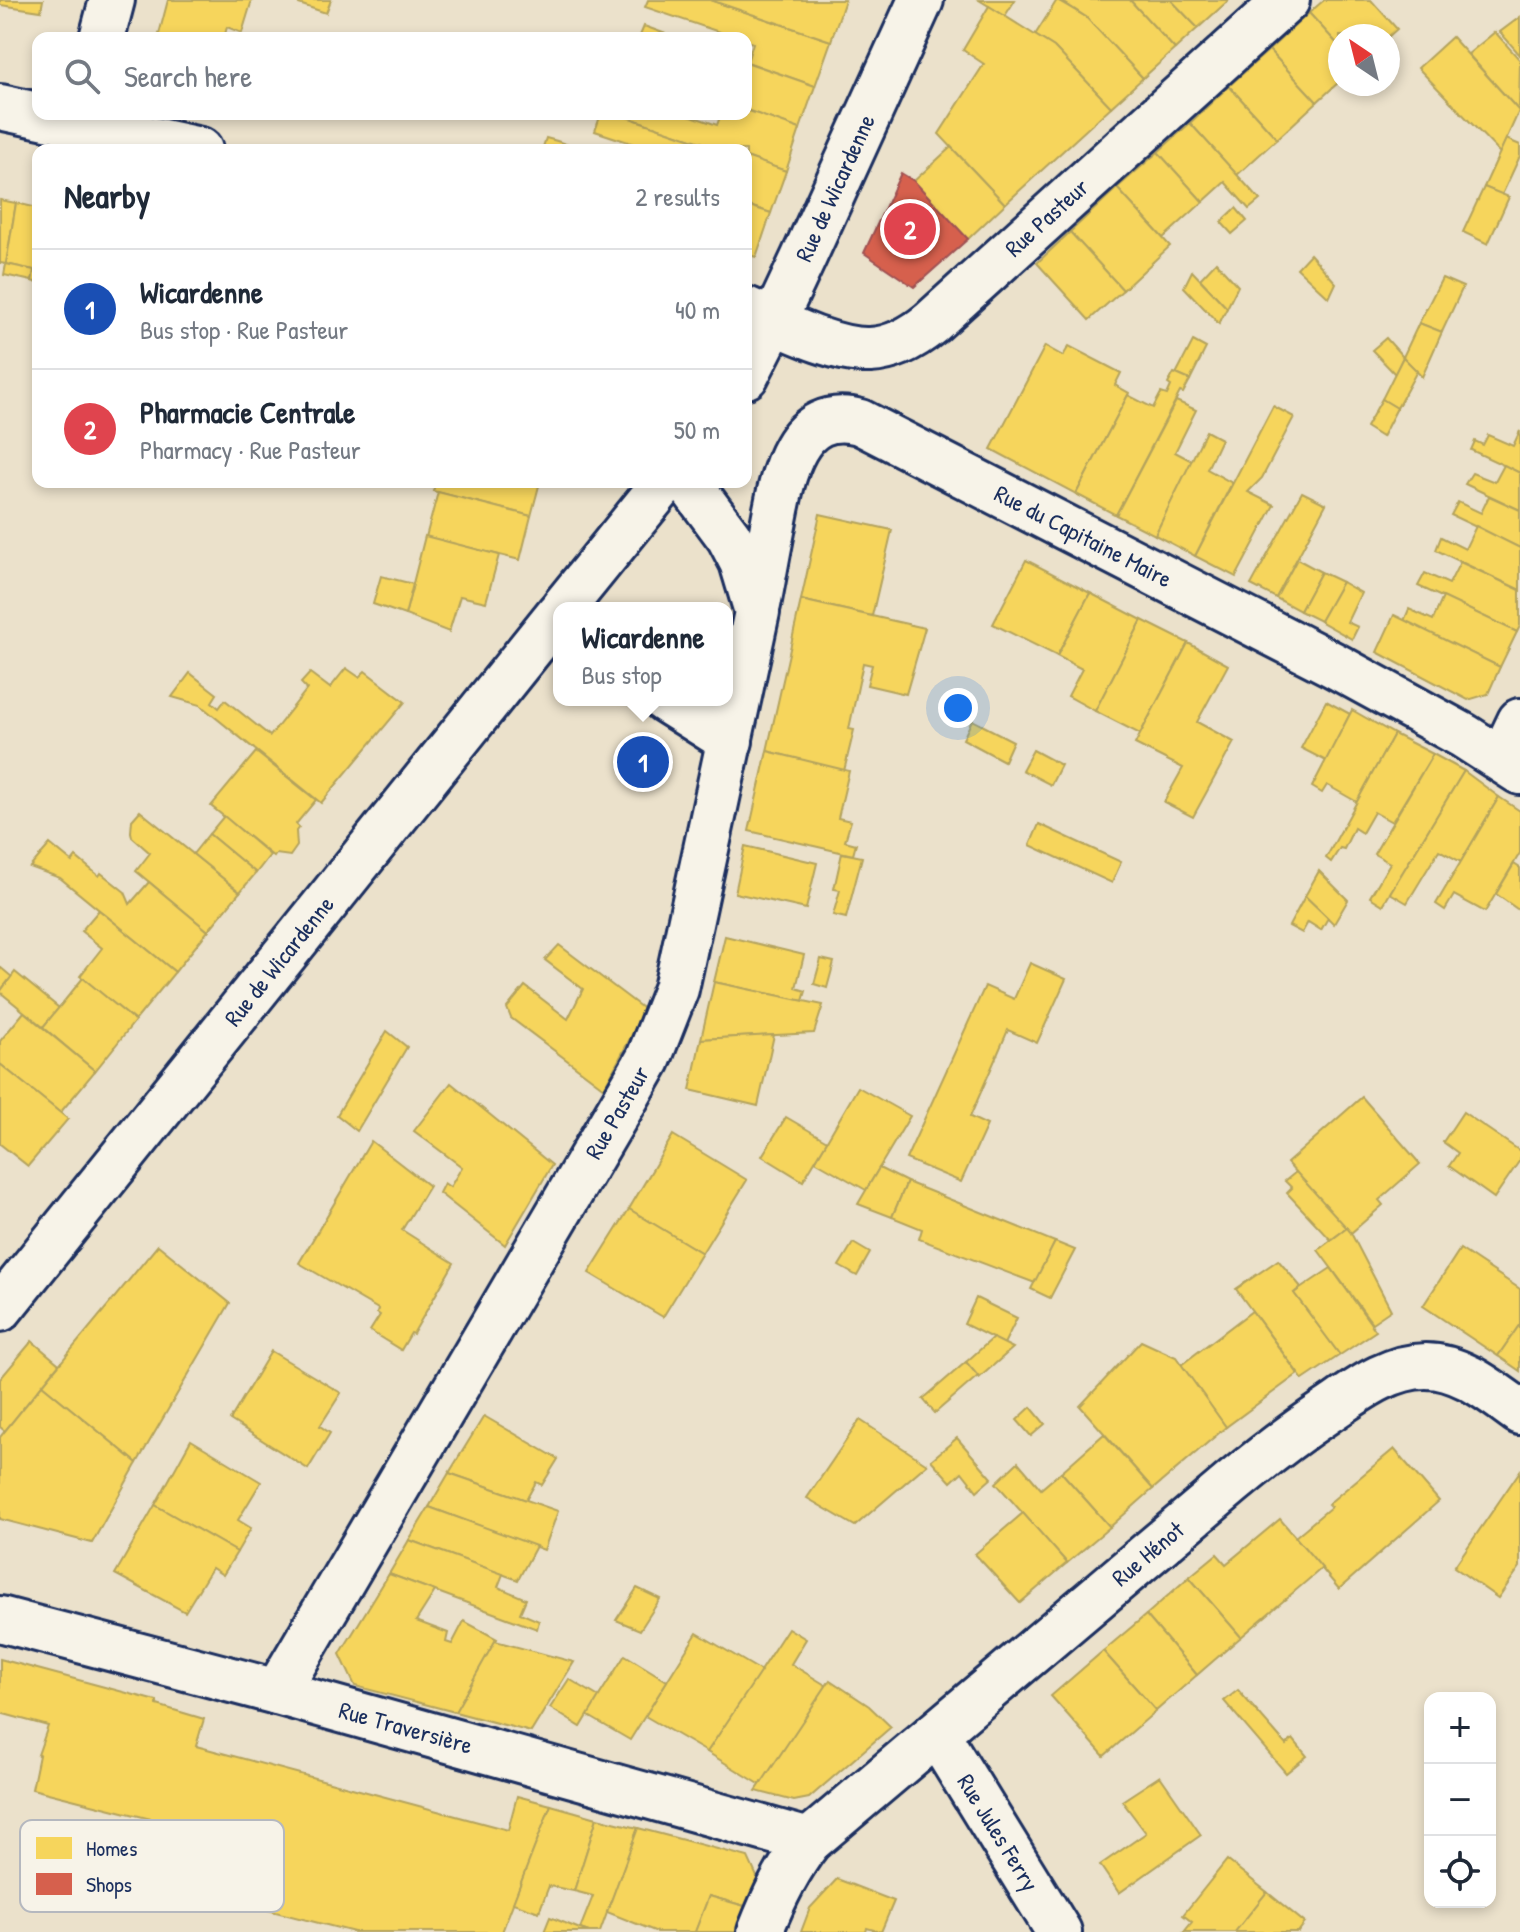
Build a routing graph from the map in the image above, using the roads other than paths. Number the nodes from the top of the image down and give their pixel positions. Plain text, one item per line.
1 (112, 0) edge
2 (921, 0) edge
3 (1287, 0) edge
4 (104, 32) edge
5 (0, 107) edge
6 (32, 112) edge
7 (85, 120) edge
8 (177, 144) edge
9 (760, 315) edge
10 (752, 350) edge
11 (660, 488) edge
12 (692, 488) edge
13 (572, 602) edge
14 (757, 612) junction
15 (553, 626) edge
16 (675, 706) edge
17 (730, 741) junction
18 (1514, 751) edge
19 (0, 1309) edge
20 (1520, 1412) edge
21 (0, 1619) edge
22 (277, 1692) junction
23 (937, 1734) junction
24 (809, 1841) junction
25 (760, 1932) edge
26 (1059, 1932) edge

1 - 4 street
2 - 9 street, Rue de Wicardenne
3 - 9 street, Rue Pasteur
5 - 6 street
7 - 8 street
9 - 10 street, Rue de Wicardenne
11 - 13 street, Rue de Wicardenne
12 - 14 street, Rue Pasteur
14 - 17 street, Rue Pasteur
14 - 18 street, Rue du Capitaine Maire
15 - 19 street, Rue de Wicardenne
16 - 17 street
17 - 22 street, Rue Pasteur
20 - 23 street, Rue Hénot
21 - 22 street, Rue Traversière
22 - 24 street, Rue Traversière
23 - 24 street, Rue Hénot
23 - 26 street, Rue Jules Ferry
24 - 25 street, Rue Hénot

